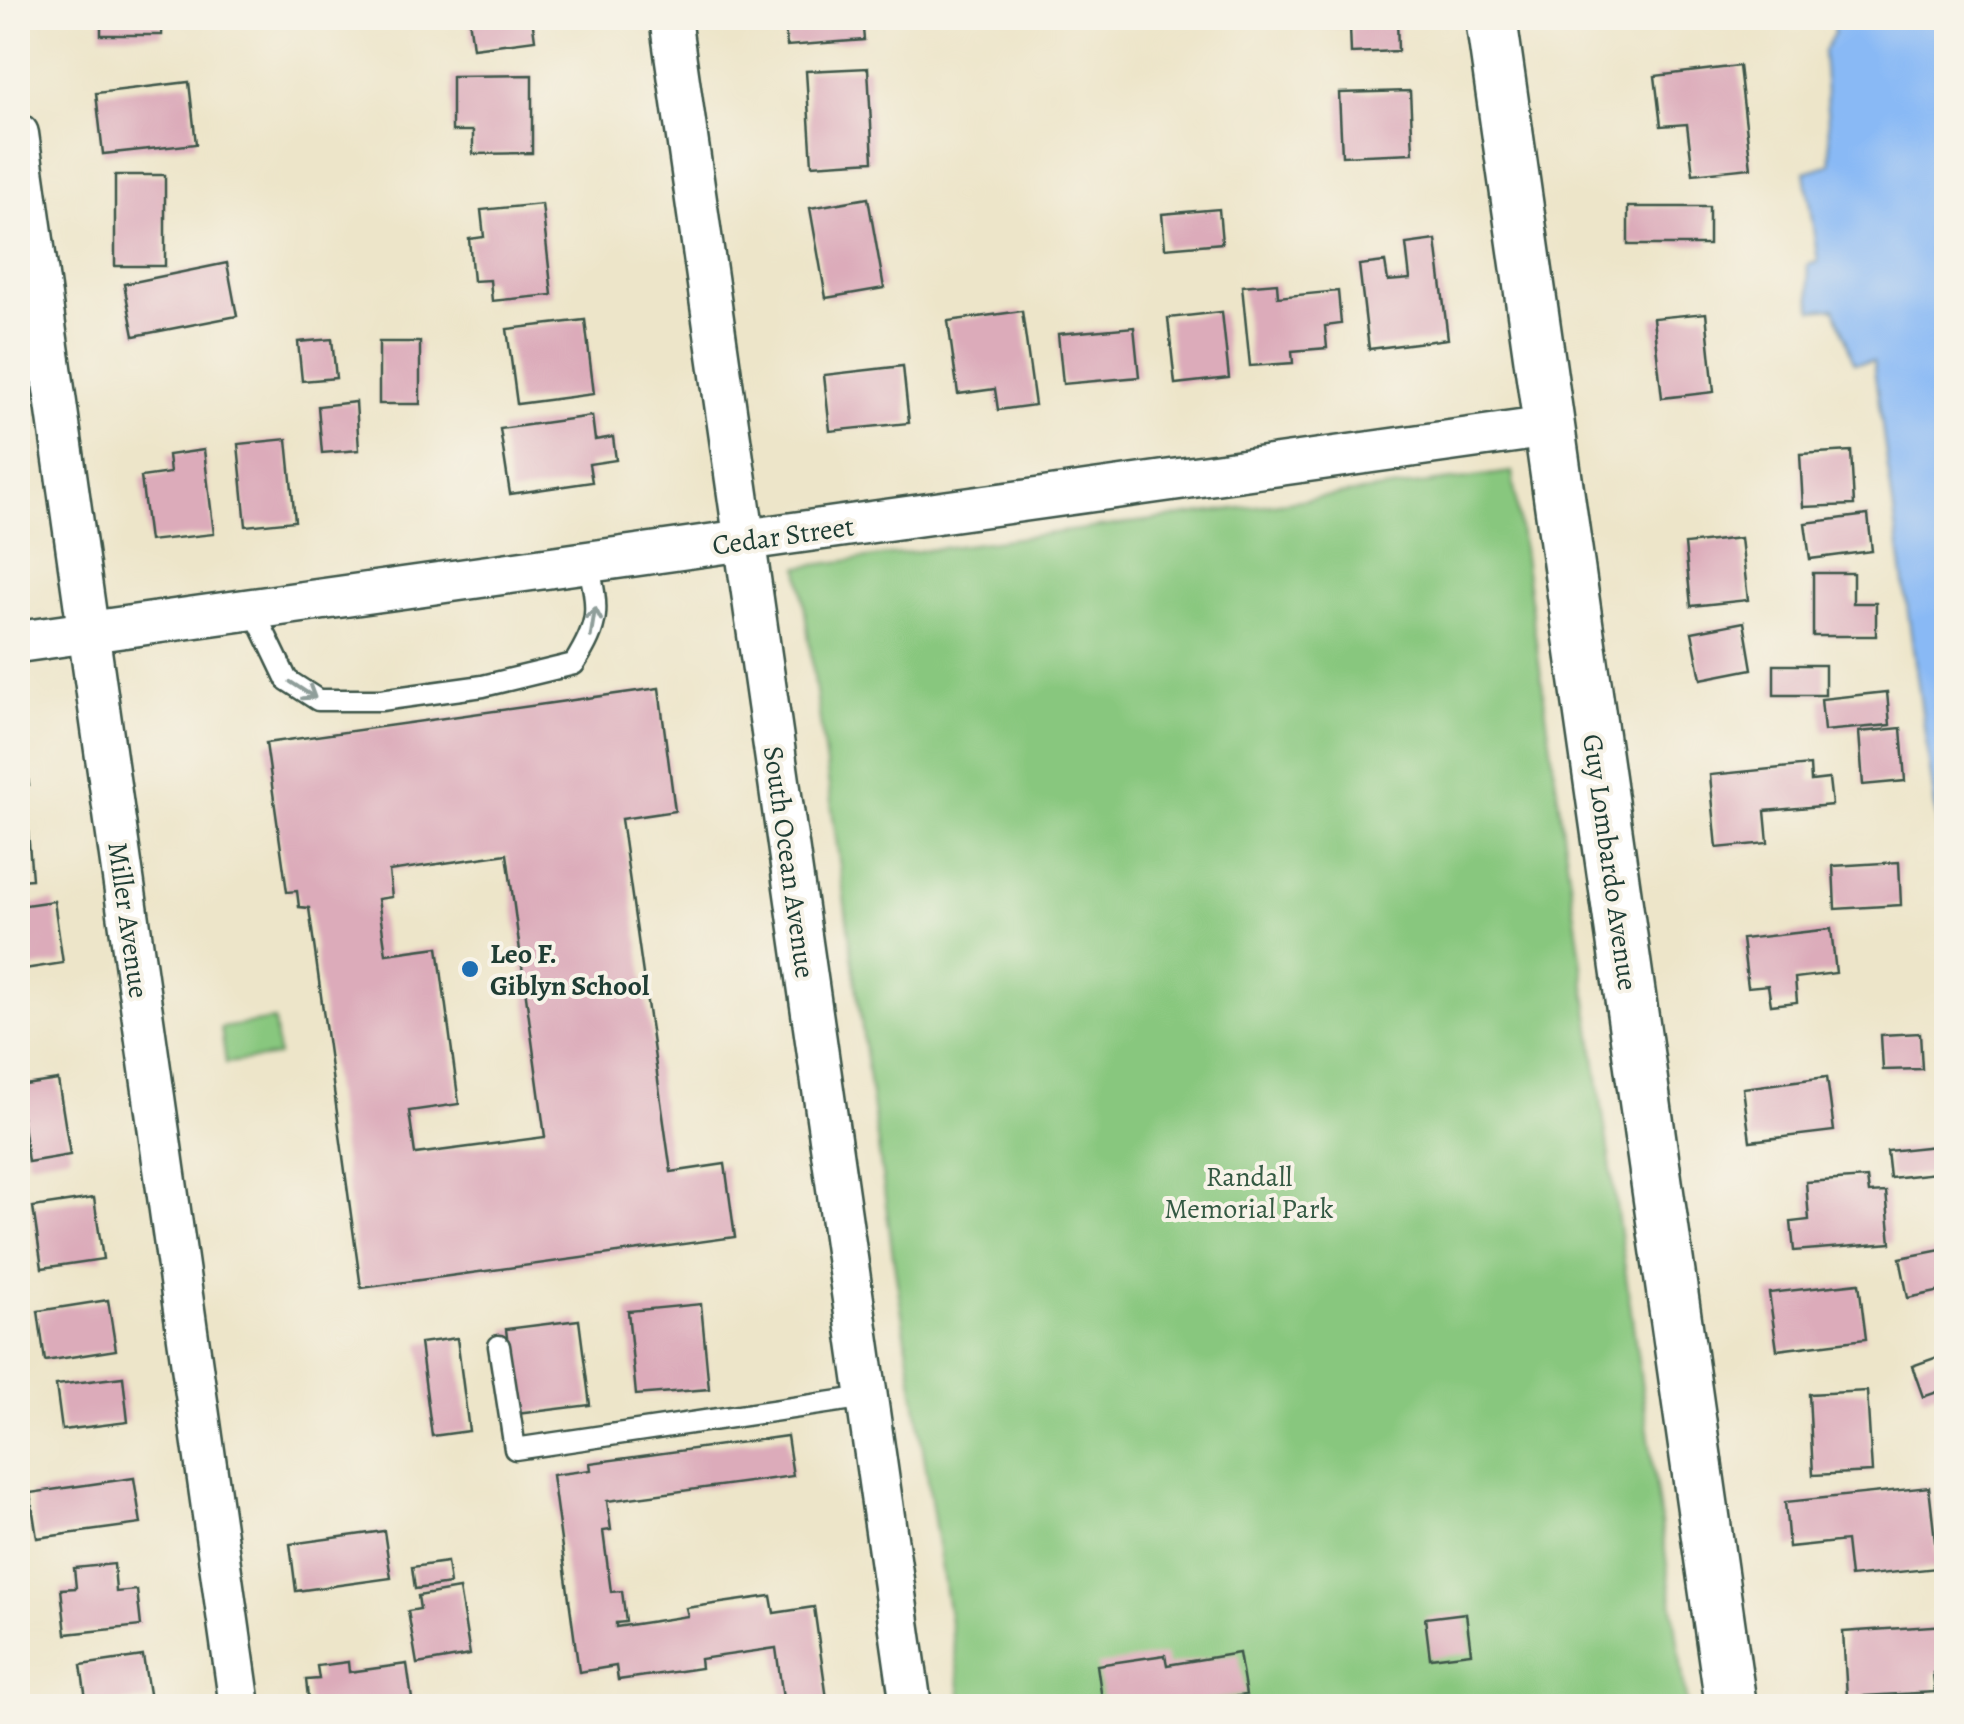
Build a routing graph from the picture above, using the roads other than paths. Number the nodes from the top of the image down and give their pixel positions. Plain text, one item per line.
1 (670, 18) edge
2 (1491, 18) edge
3 (18, 134) edge
4 (1549, 427) junction
5 (745, 541) junction
6 (588, 563) junction
7 (253, 610) junction
8 (88, 632) junction
9 (18, 642) edge
10 (499, 1346) dead end
11 (867, 1397) junction
12 (240, 1706) edge
13 (911, 1706) edge
14 (1731, 1706) edge

1 - 5 street, South Ocean Avenue
2 - 4 street, Guy Lombardo Avenue
3 - 8 street, Miller Avenue
4 - 5 street, Cedar Street
4 - 14 street, Guy Lombardo Avenue
5 - 6 street, Cedar Street
5 - 11 street, South Ocean Avenue
6 - 7 street, Cedar Street
7 -> 6 lane
7 - 8 street, Cedar Street
8 - 9 street, Cedar Street
8 - 12 street, Miller Avenue
10 - 11 lane
11 - 13 street, South Ocean Avenue

